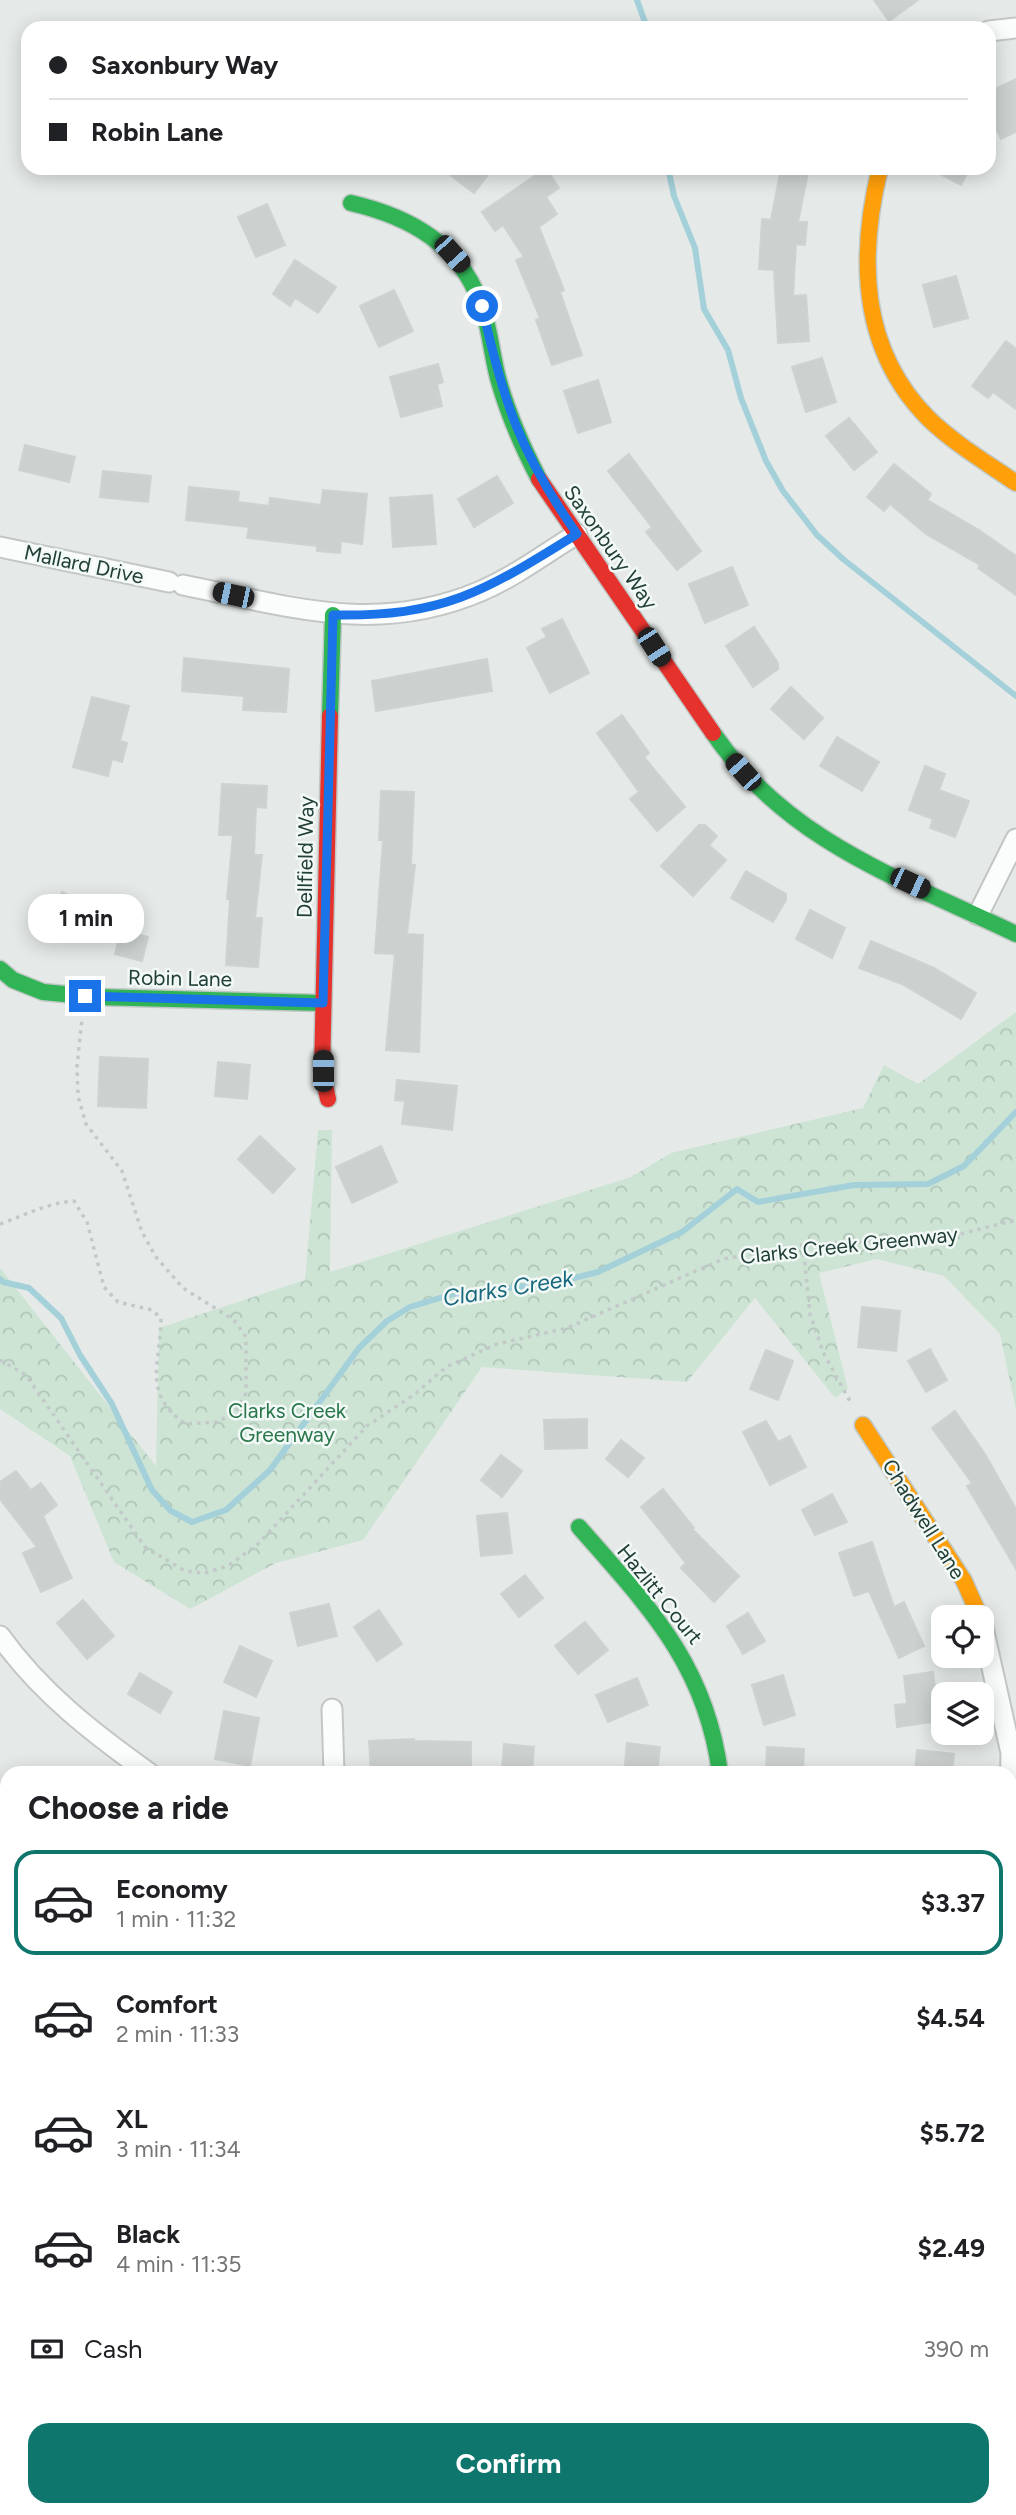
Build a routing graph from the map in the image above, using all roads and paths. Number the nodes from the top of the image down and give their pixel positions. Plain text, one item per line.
1 (1016, 28) edge
2 (996, 31) edge
3 (878, 175) edge
4 (351, 203) dead end
5 (1016, 483) edge
6 (577, 534) junction
7 (0, 547) edge
8 (333, 615) junction
9 (1016, 839) edge
10 (978, 915) junction
11 (1016, 933) edge
12 (0, 969) edge
13 (85, 996) junction
14 (323, 1003) junction
15 (328, 1099) dead end
16 (1016, 1220) edge
17 (0, 1224) edge
18 (803, 1245) junction
19 (0, 1360) edge
20 (863, 1425) joint
21 (579, 1527) dead end
22 (975, 1605) edge
23 (0, 1636) edge
24 (992, 1668) edge
25 (332, 1709) dead end
26 (140, 1766) edge
27 (334, 1766) edge
28 (719, 1766) edge
29 (1011, 1766) edge

1 - 2 street
3 - 5 street
4 - 6 street, Saxonbury Way
6 - 8 street, Mallard Drive
6 - 10 street, Saxonbury Way
7 - 8 street, Mallard Drive
8 - 14 street, Dellfield Way
9 - 10 street
10 - 11 street, Saxonbury Way
12 - 13 street, Robin Lane
13 - 14 street, Robin Lane
13 - 17 path
14 - 15 street, Dellfield Way
16 - 18 path, Clarks Creek Greenway
18 - 19 path, Clarks Creek Greenway
18 - 20 path
20 - 22 street, Chadwell Lane
21 - 28 street, Hazlitt Court
23 - 26 street
24 - 29 street
25 - 27 street

